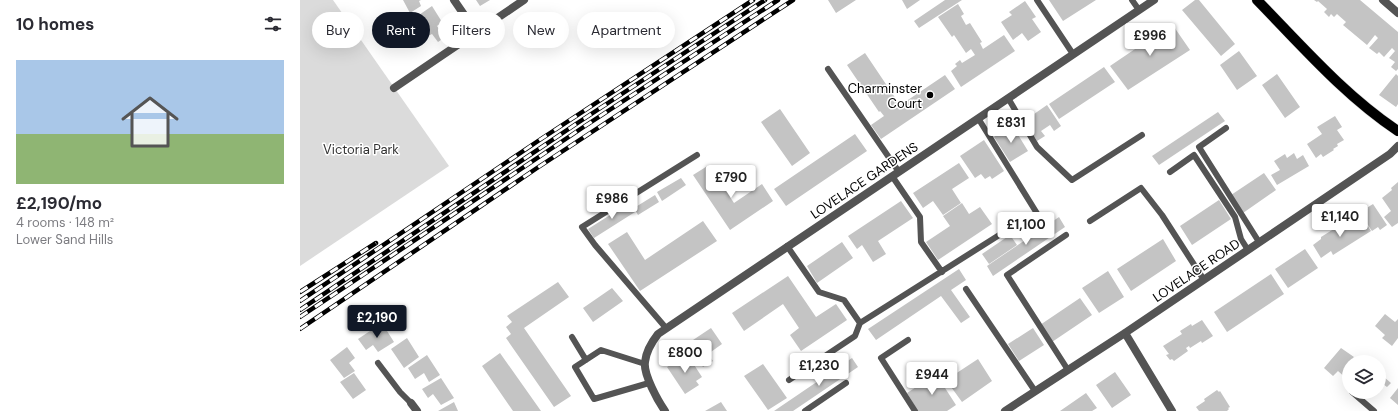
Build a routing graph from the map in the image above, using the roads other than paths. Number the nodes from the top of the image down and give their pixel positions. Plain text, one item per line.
1 (454, 0) edge
2 (524, 0) edge
3 (1037, 0) edge
4 (1132, 0) edge
5 (1154, 0) edge
6 (1257, 0) edge
7 (1383, 0) edge
8 (1139, 10) junction
9 (462, 12) edge
10 (505, 13) edge
11 (1398, 13) edge
12 (453, 48) edge
13 (1073, 54) junction
14 (828, 69) dead end
15 (394, 88) dead end
16 (1008, 98) junction
17 (978, 118) junction
18 (1226, 128) dead end
19 (1398, 131) edge
20 (1142, 135) dead end
21 (1398, 146) edge
22 (697, 155) dead end
23 (1170, 172) dead end
24 (895, 174) junction
25 (1090, 221) dead end
26 (1019, 229) dead end
27 (1004, 232) dead end
28 (1066, 235) dead end
29 (1260, 242) junction
30 (787, 246) junction
31 (1248, 250) junction
32 (942, 272) junction
33 (1204, 280) junction
34 (966, 289) dead end
35 (860, 323) junction
36 (666, 328) junction
37 (1125, 333) junction
38 (572, 337) dead end
39 (908, 340) dead end
40 (586, 360) junction
41 (378, 363) dead end
42 (644, 364) junction
43 (1068, 370) junction
44 (789, 380) dead end
45 (650, 383) junction
46 (846, 383) dead end
47 (1036, 391) junction
48 (1360, 399) edge
49 (411, 404) joint
50 (417, 411) edge
51 (665, 411) edge
52 (805, 411) edge
53 (915, 411) edge
54 (1004, 411) edge
55 (1172, 411) edge
56 (1374, 411) edge

1 - 9 street
2 - 10 street
3 - 13 lane
4 - 8 lane
5 - 8 street, LOVELACE GARDENS
6 - 19 main road
7 - 11 street
8 - 13 street, LOVELACE GARDENS
12 - 15 street
13 - 16 street, LOVELACE GARDENS
14 - 24 lane
16 - 17 street, LOVELACE GARDENS
16 - 20 lane
17 - 24 street, LOVELACE GARDENS
17 - 26 lane
18 - 29 lane
21 - 29 street, LOVELACE ROAD
22 - 36 lane
23 - 31 lane
24 - 30 street, LOVELACE GARDENS
24 - 32 lane
25 - 33 lane
27 - 32 lane
28 - 43 lane
29 - 31 street, LOVELACE ROAD
30 - 35 lane
30 - 36 street, LOVELACE GARDENS
31 - 33 street, LOVELACE ROAD
32 - 35 lane
33 - 37 street, LOVELACE ROAD
34 - 47 lane
35 - 44 lane
36 - 42 street, LOVELACE GARDENS
37 - 43 street, LOVELACE ROAD
37 - 55 street
38 - 40 lane
39 - 53 lane
40 - 42 lane
40 - 45 lane
41 - 49 lane
42 - 45 street
43 - 47 street, LOVELACE ROAD
45 - 51 street
46 - 52 lane
47 - 54 street, LOVELACE ROAD
48 - 56 lane
49 - 50 street

